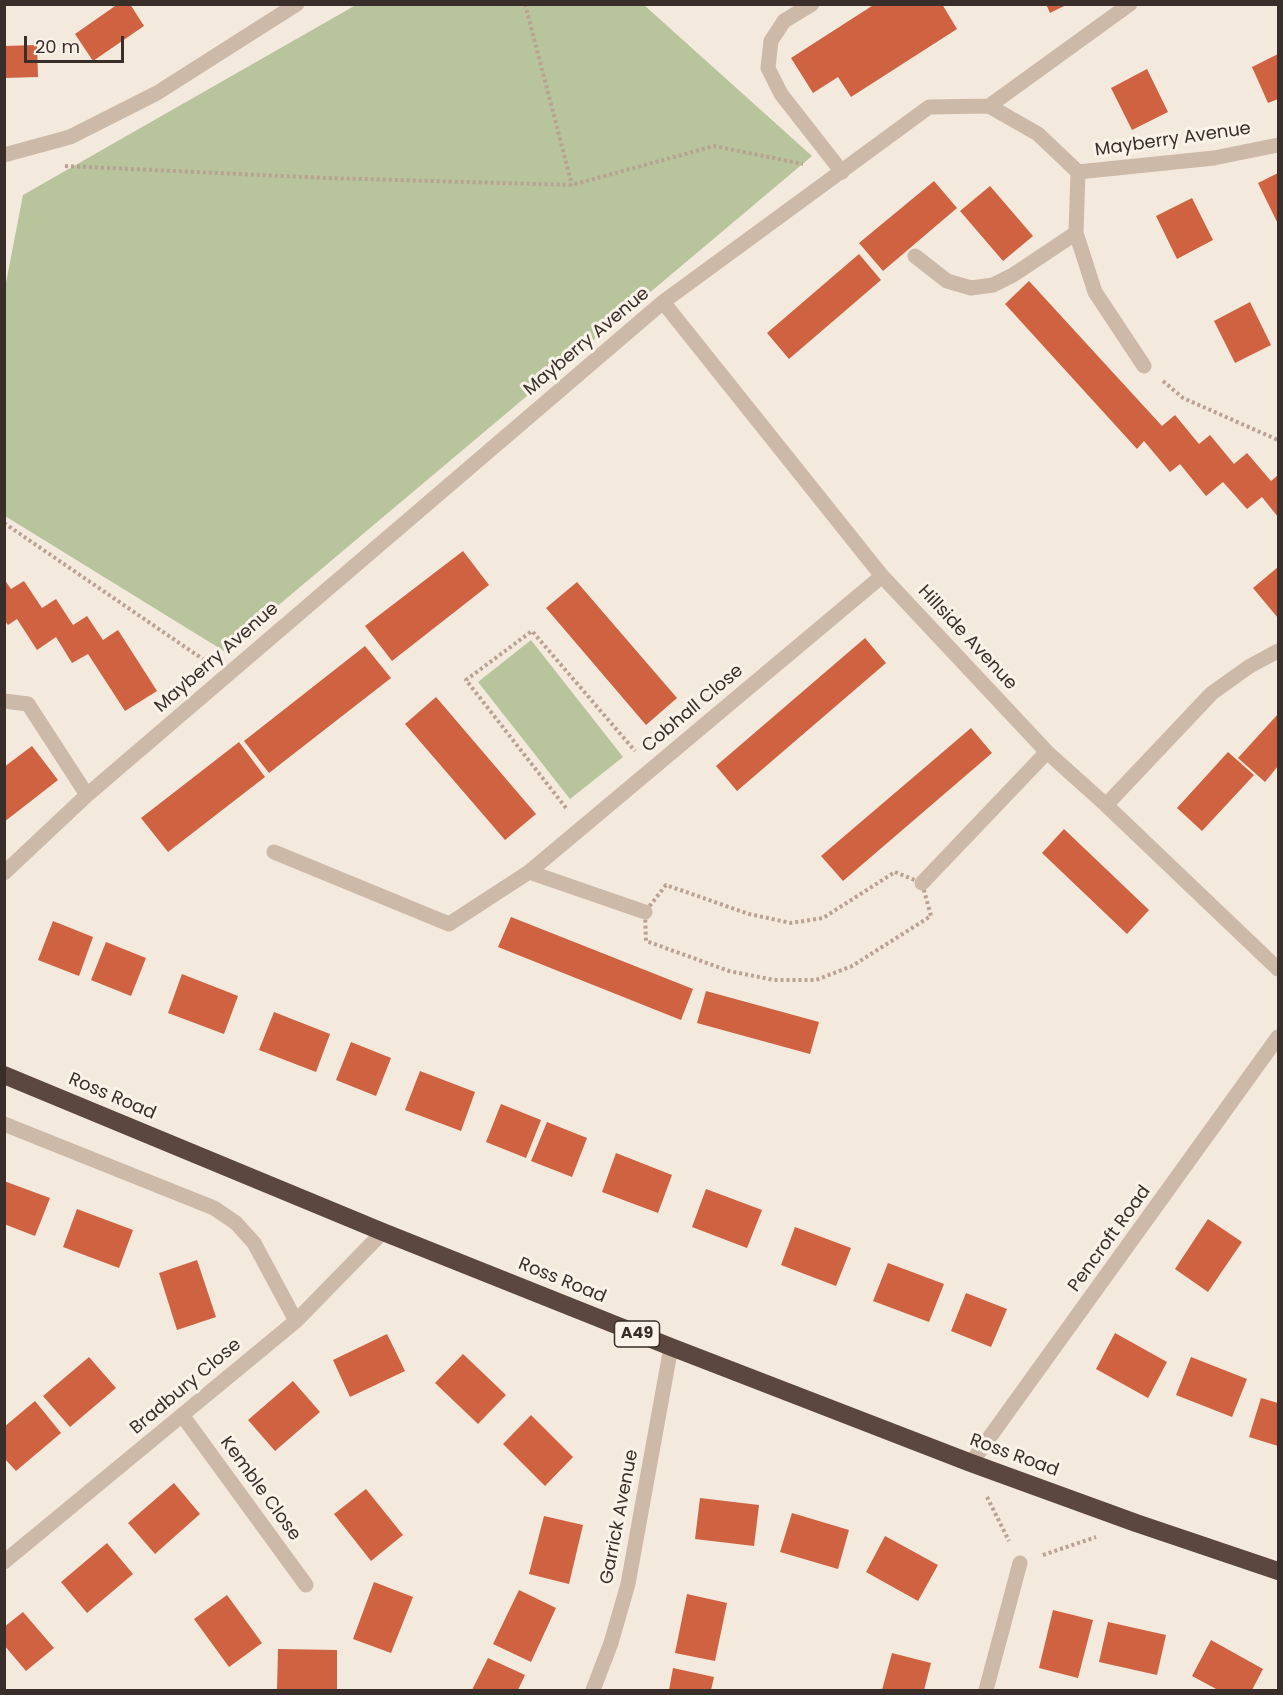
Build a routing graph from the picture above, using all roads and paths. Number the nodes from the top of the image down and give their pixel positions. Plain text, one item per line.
1 (297, 4) edge
2 (525, 4) edge
3 (812, 4) edge
4 (1130, 4) edge
5 (988, 106) junction
6 (1278, 145) edge
7 (4, 155) edge
8 (64, 166) dead end
9 (842, 171) junction
10 (1078, 172) junction
11 (572, 185) junction
12 (1076, 233) junction
13 (915, 256) dead end
14 (663, 302) junction
15 (1144, 366) joint
16 (1278, 440) edge
17 (4, 523) edge
18 (882, 576) junction
19 (1278, 651) edge
20 (227, 675) junction
21 (4, 701) edge
22 (1047, 752) junction
23 (651, 770) junction
24 (87, 795) junction
25 (1106, 805) junction
26 (582, 828) junction
27 (274, 852) dead end
28 (4, 873) edge
29 (529, 873) junction
30 (922, 883) junction
31 (645, 912) junction
32 (1278, 969) edge
33 (1278, 1037) edge
34 (4, 1075) edge
35 (4, 1124) edge
36 (383, 1232) junction
37 (296, 1320) junction
38 (671, 1347) junction
39 (182, 1415) junction
40 (971, 1463) junction
41 (1136, 1523) junction
42 (4, 1562) edge
43 (1020, 1563) junction
44 (1278, 1571) edge
45 (306, 1585) dead end
46 (593, 1690) edge
47 (986, 1690) edge

1 - 7 street
2 - 11 path
3 - 9 street
4 - 5 street
5 - 9 street, Mayberry Avenue
5 - 10 street, Mayberry Avenue
6 - 10 street, Mayberry Avenue
8 - 11 path
9 - 11 path
9 - 14 street, Mayberry Avenue
10 - 12 street
12 - 13 street
12 - 15 street
14 - 18 street, Hillside Avenue
14 - 20 street, Mayberry Avenue
15 - 16 path
17 - 20 path
18 - 22 street, Hillside Avenue
18 - 23 street, Cobhall Close
19 - 25 street
20 - 24 street, Mayberry Avenue
21 - 24 street
22 - 25 street, Hillside Avenue
22 - 30 street
23 - 26 street, Cobhall Close
23 - 26 path
24 - 28 street, Mayberry Avenue
25 - 32 street, Hillside Avenue
26 - 29 street, Cobhall Close
27 - 29 street, Cobhall Close
29 - 31 street
30 - 31 path
30 - 31 path
33 - 40 street, Pencroft Road
34 - 36 highway, Ross Road / A49
35 - 37 street
36 - 37 street, Bradbury Close
36 - 38 highway, Ross Road / A49
37 - 39 street, Bradbury Close
38 - 40 highway, Ross Road / A49
38 - 46 street, Garrick Avenue
39 - 42 street, Bradbury Close
39 - 45 street, Kemble Close
40 - 41 highway, Ross Road / A49
40 - 43 path
41 - 43 path
41 - 44 highway, Ross Road / A49
43 - 47 street

